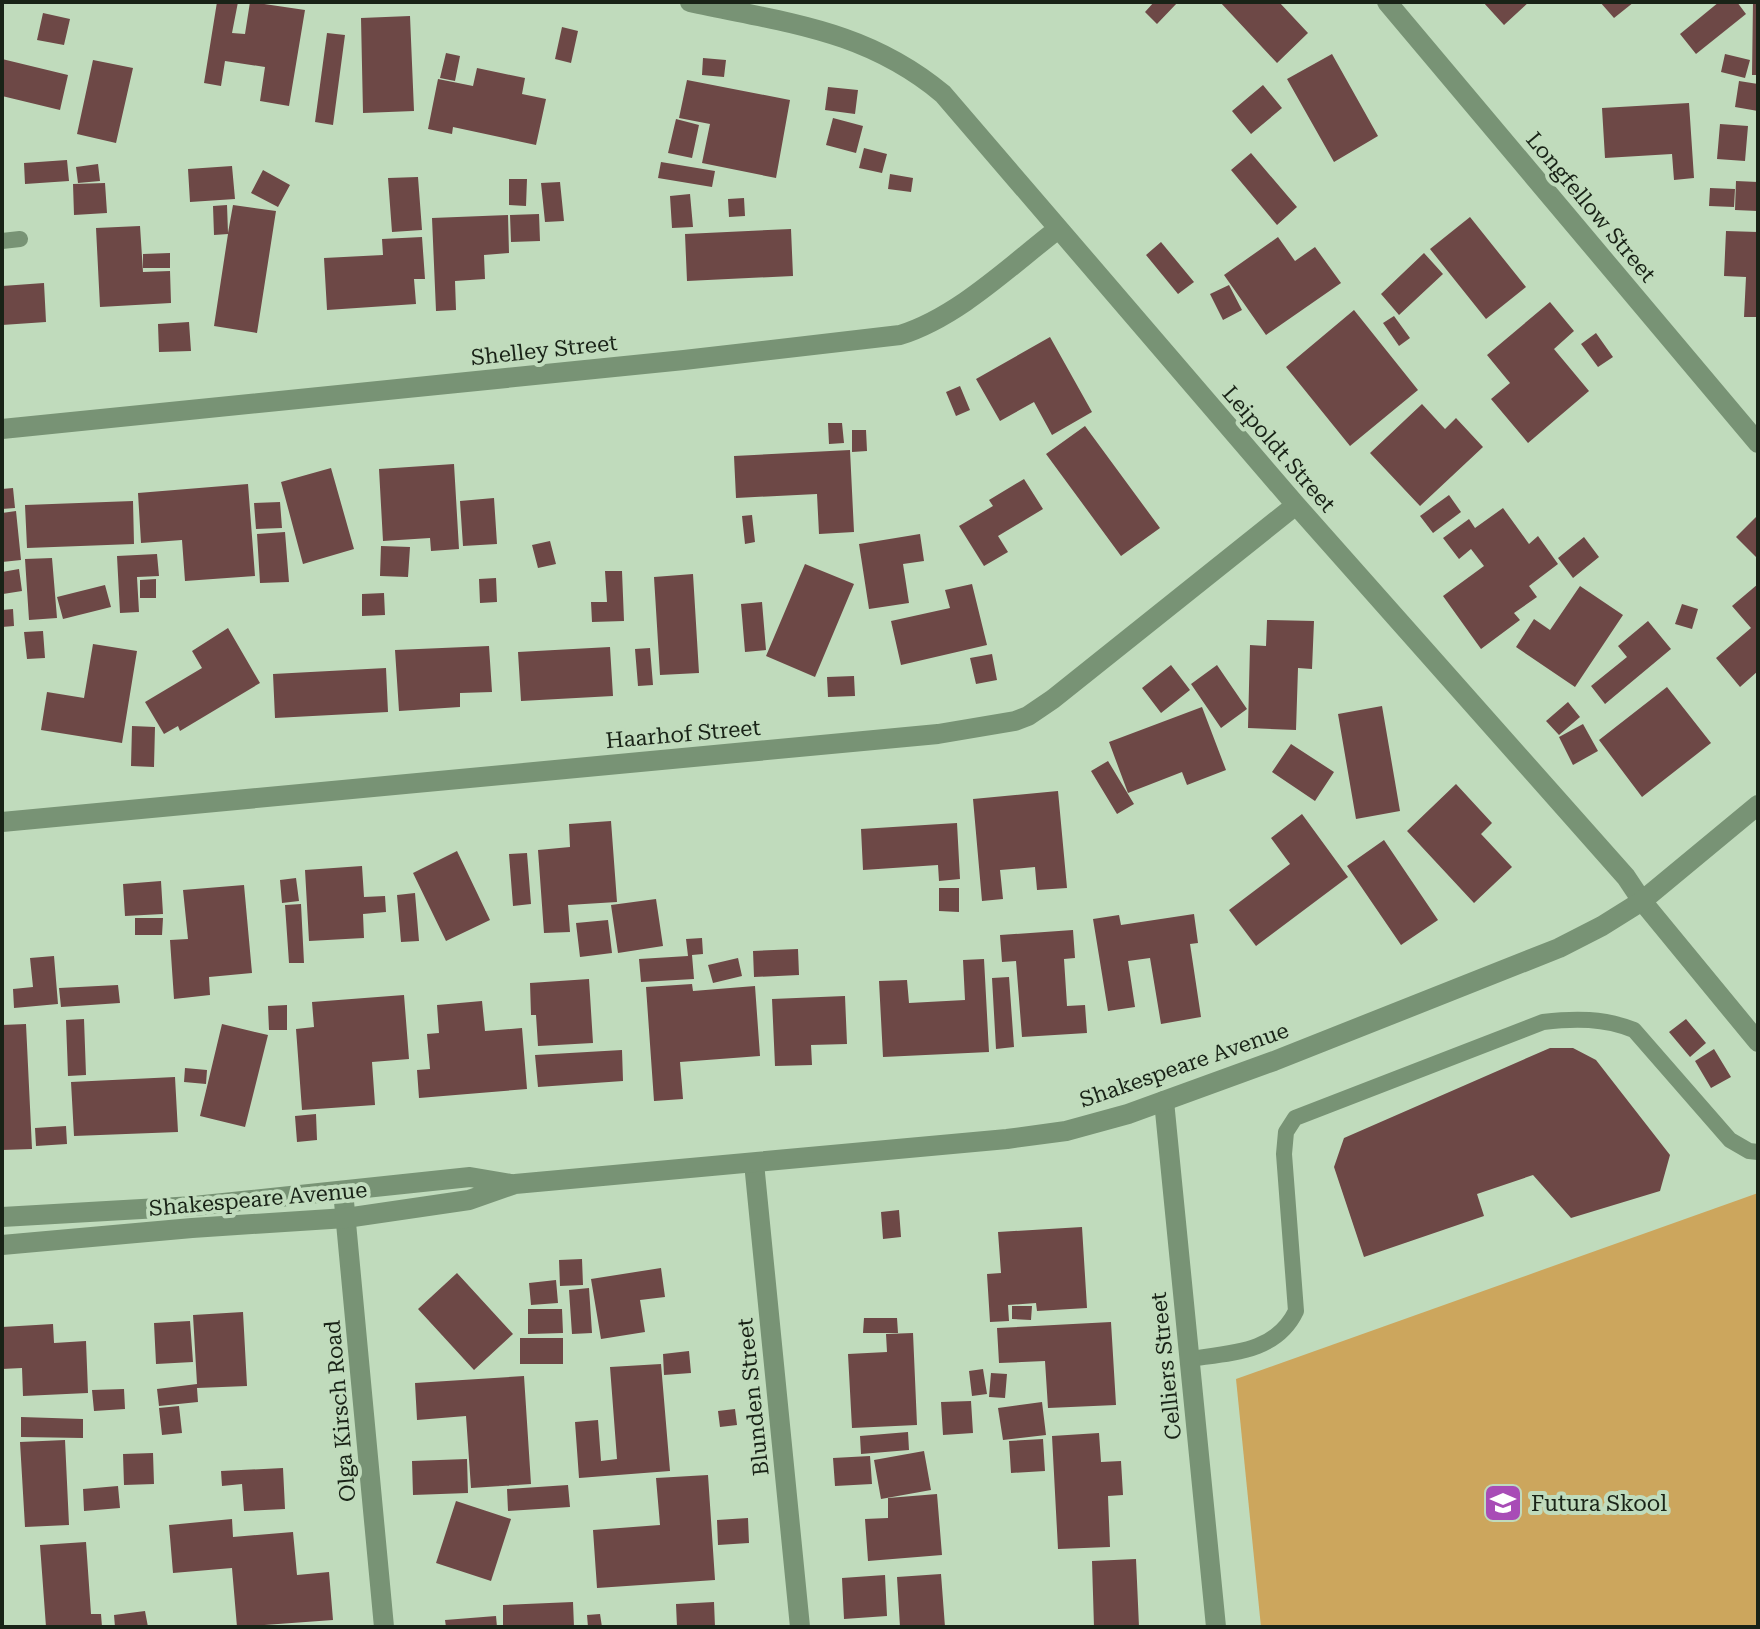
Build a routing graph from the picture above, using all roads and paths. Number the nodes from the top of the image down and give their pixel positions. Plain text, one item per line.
1 (690, 2) edge
2 (1387, 2) edge
3 (1058, 229) junction
4 (20, 239) dead end
5 (2, 241) edge
6 (2, 429) edge
7 (1758, 443) edge
8 (1296, 505) junction
9 (1758, 805) edge
10 (2, 822) edge
11 (1642, 901) junction
12 (1758, 1042) edge
13 (1164, 1101) junction
14 (1758, 1152) edge
15 (754, 1163) junction
16 (515, 1184) junction
17 (343, 1191) junction
18 (2, 1217) edge
19 (346, 1218) junction
20 (2, 1245) edge
21 (1189, 1359) junction
22 (384, 1627) edge
23 (800, 1627) edge
24 (1216, 1627) edge

1 - 3 street, Leipoldt Street
2 - 7 street, Longfellow Street
3 - 6 street, Shelley Street
3 - 8 street, Leipoldt Street
4 - 5 lane
8 - 10 street, Haarhof Street
8 - 11 street, Leipoldt Street
9 - 11 street, Shakespeare Avenue
11 - 12 street, Leipoldt Street
11 - 13 street, Shakespeare Avenue
13 - 15 street, Shakespeare Avenue
13 - 21 street, Celliers Street
14 - 21 lane
15 - 16 street, Shakespeare Avenue
15 - 23 street, Blunden Street
16 - 17 street, Shakespeare Avenue
16 - 19 street, Shakespeare Avenue
17 - 18 street, Shakespeare Avenue
17 - 19 street, Olga Kirsch Road
19 - 20 street, Shakespeare Avenue
19 - 22 street, Olga Kirsch Road
21 - 24 street, Celliers Street

